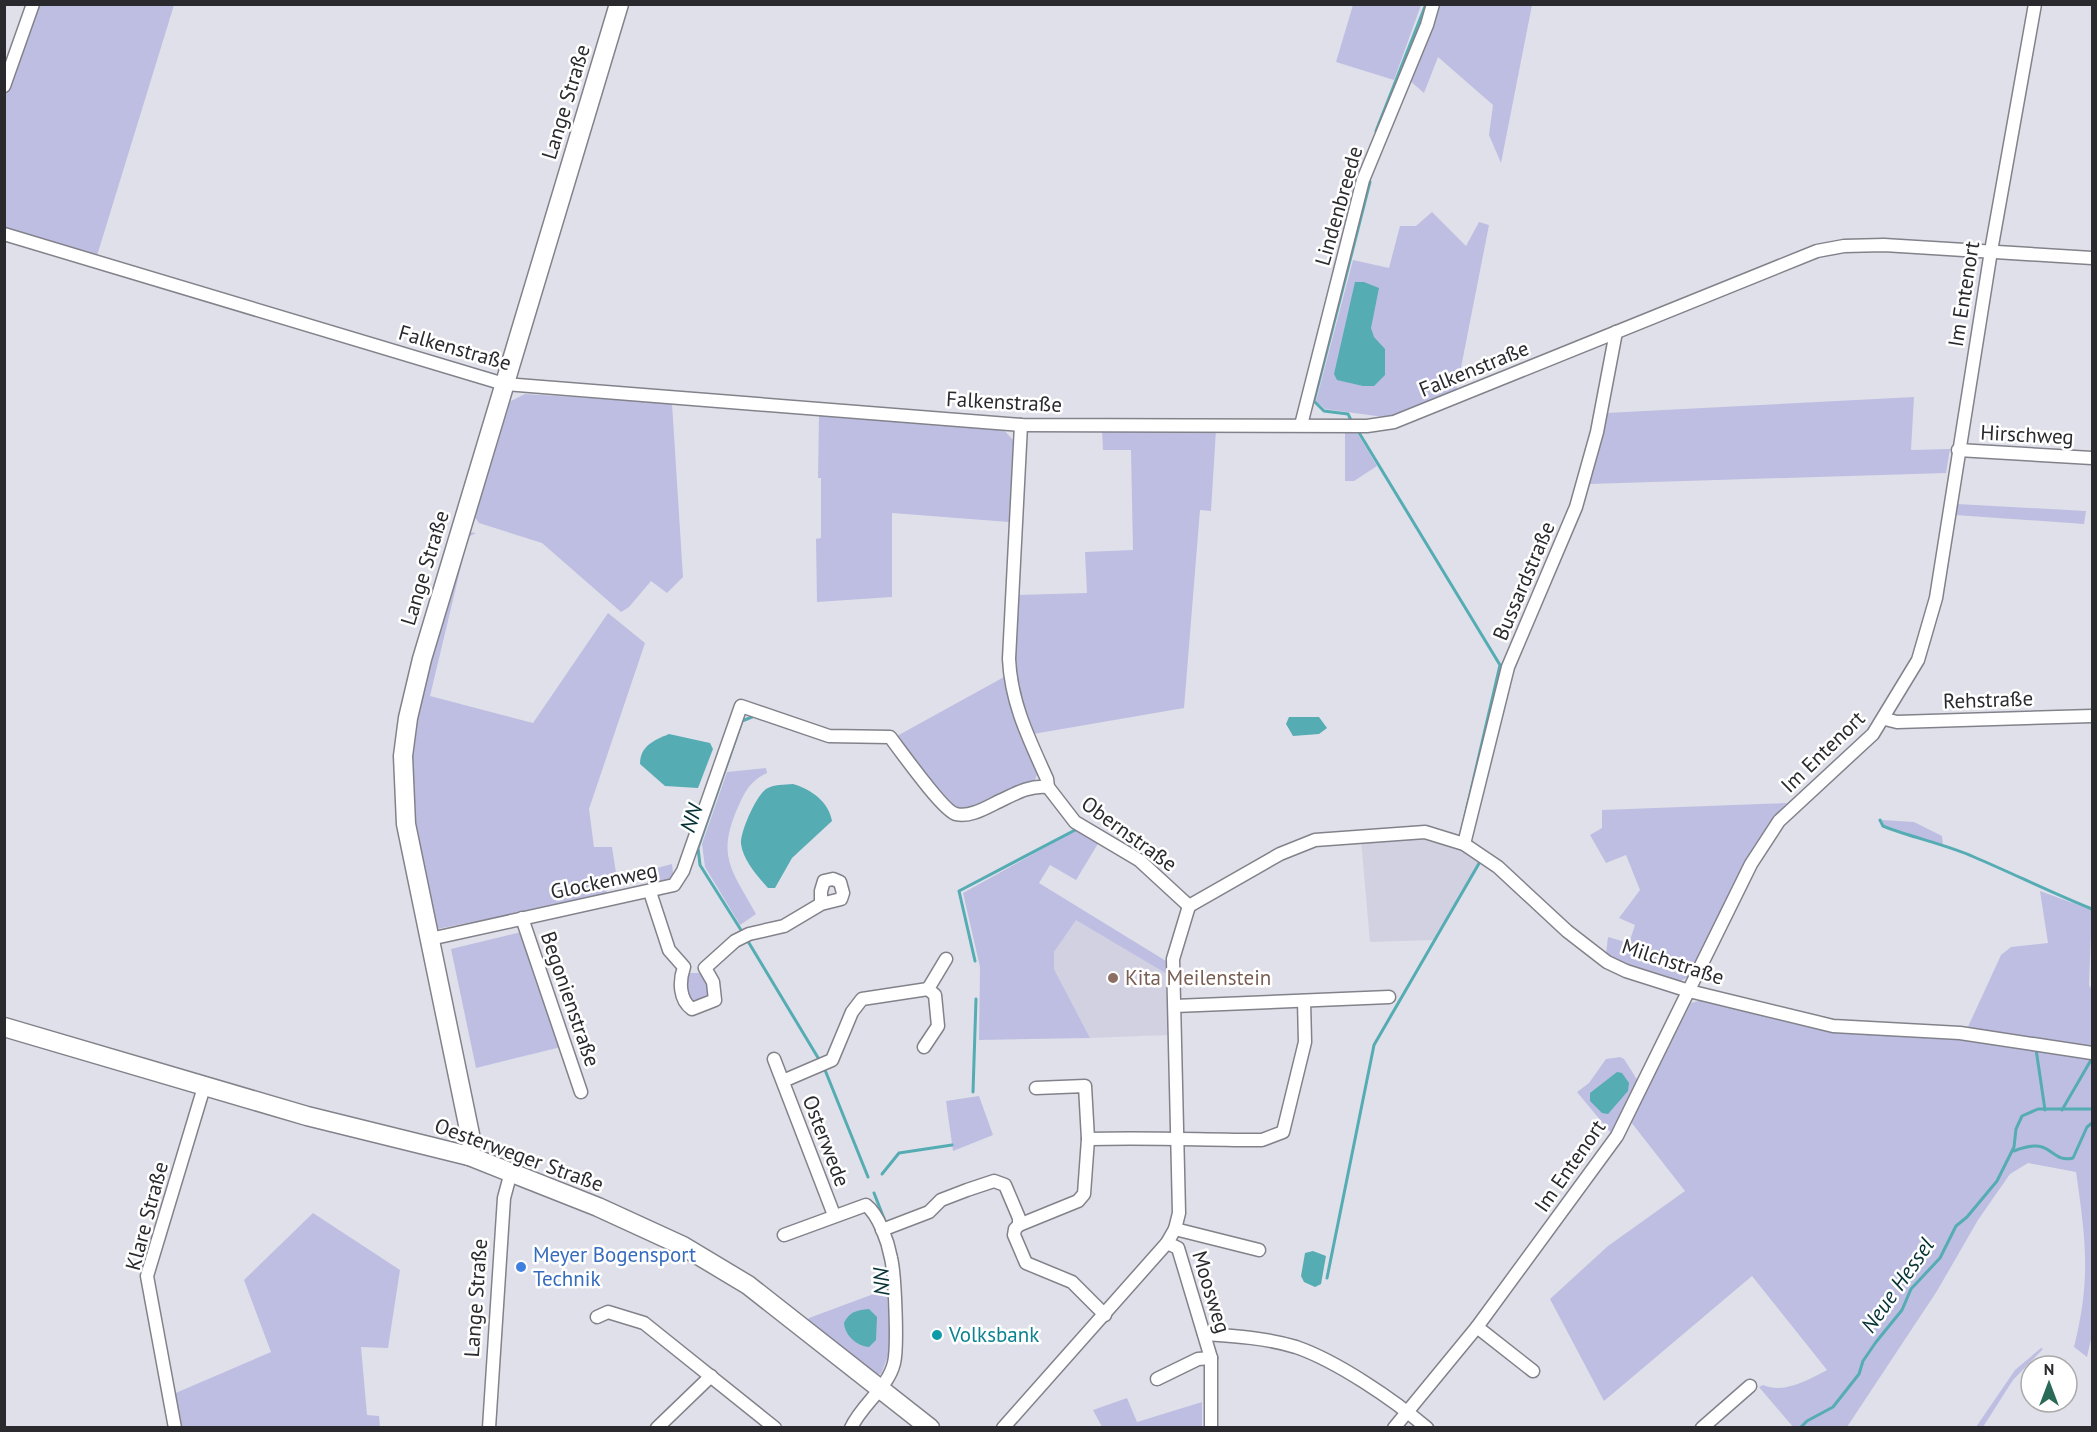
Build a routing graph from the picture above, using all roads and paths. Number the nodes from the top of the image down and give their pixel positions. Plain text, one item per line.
1 (33, 4) edge
2 (619, 4) edge
3 (1432, 4) edge
4 (2035, 4) edge
5 (4, 86) edge
6 (4, 234) edge
7 (1991, 251) junction
8 (2092, 258) edge
9 (1616, 332) junction
10 (504, 384) junction
11 (1021, 425) junction
12 (1301, 425) junction
13 (1959, 450) junction
14 (2092, 458) edge
15 (2092, 716) edge
16 (1885, 718) junction
17 (1048, 787) junction
18 (1464, 844) junction
19 (650, 892) junction
20 (821, 904) dead end
21 (1189, 906) junction
22 (522, 918) junction
23 (430, 939) junction
24 (946, 959) dead end
25 (684, 967) junction
26 (705, 968) junction
27 (928, 989) junction
28 (1689, 991) junction
29 (1389, 997) dead end
30 (1304, 1000) junction
31 (1175, 1006) junction
32 (4, 1027) edge
33 (924, 1047) dead end
34 (2092, 1053) edge
35 (774, 1059) dead end
36 (783, 1081) junction
37 (204, 1087) junction
38 (1036, 1088) dead end
39 (582, 1092) dead end
40 (1088, 1139) junction
41 (1177, 1139) junction
42 (469, 1156) junction
43 (511, 1172) junction
44 (834, 1215) junction
45 (1019, 1225) junction
46 (1175, 1229) junction
47 (882, 1230) junction
48 (784, 1235) dead end
49 (1167, 1243) junction
50 (1259, 1250) dead end
51 (1105, 1315) junction
52 (597, 1317) dead end
53 (1477, 1328) junction
54 (1204, 1334) junction
55 (1210, 1358) junction
56 (1533, 1371) dead end
57 (711, 1376) junction
58 (1157, 1379) dead end
59 (1750, 1386) dead end
60 (880, 1389) junction
61 (1408, 1412) junction
62 (175, 1428) edge
63 (489, 1428) edge
64 (657, 1428) edge
65 (775, 1428) edge
66 (852, 1428) edge
67 (930, 1428) edge
68 (1003, 1428) edge
69 (1211, 1428) edge
70 (1394, 1428) edge
71 (1426, 1428) edge
72 (1702, 1428) edge

1 - 5 street
2 - 10 street, Lange Straße
3 - 12 street, Lindenbreede
4 - 7 street, Im Entenort
6 - 10 street, Falkenstraße
7 - 8 street, Falkenstraße
7 - 9 street, Falkenstraße
7 - 13 street, Im Entenort
9 - 12 street, Falkenstraße
9 - 18 street, Bussardstraße
10 - 11 street, Falkenstraße
10 - 23 street, Lange Straße
11 - 12 street, Falkenstraße
11 - 17 street, Obernstraße
13 - 14 street, Hirschweg
13 - 16 street, Im Entenort
15 - 16 street, Rehstraße
16 - 28 street, Im Entenort
17 - 19 street, Glockenweg
17 - 21 street, Obernstraße
18 - 21 street, Milchstraße
18 - 28 street, Milchstraße
19 - 22 street, Glockenweg
19 - 25 street
20 - 26 street
21 - 31 street
22 - 23 street, Glockenweg
22 - 39 street, Begonienstraße
23 - 42 street, Lange Straße
24 - 27 street
25 - 26 street
25 - 26 street
27 - 33 street
27 - 36 street, Osterwede
28 - 34 street, Milchstraße
28 - 53 street, Im Entenort
29 - 30 street
30 - 31 street
30 - 41 street
31 - 41 street
32 - 37 street, Oesterweger Straße
35 - 36 street, Osterwede
36 - 44 street, Osterwede
37 - 42 street, Oesterweger Straße
37 - 62 street, Klare Straße
38 - 40 street
40 - 41 street
40 - 45 street
41 - 46 street
42 - 43 street, Oesterweger Straße
43 - 60 street, Oesterweger Straße
43 - 63 street, Lange Straße
44 - 47 street, Osterwede
44 - 48 street, Osterwede
45 - 47 street
45 - 51 street
46 - 49 street
46 - 50 street
47 - 60 street, Osterwede
49 - 51 street
49 - 54 street, Moosweg
51 - 68 street
52 - 57 street
53 - 56 street
53 - 61 street, Im Entenort
54 - 55 street, Moosweg
54 - 61 street
55 - 58 street, Moosweg
55 - 69 street, Moosweg
57 - 64 street
57 - 65 street
59 - 72 street
60 - 66 street, Osterwede
60 - 67 street, Oesterweger Straße
61 - 70 street, Im Entenort
61 - 71 street

